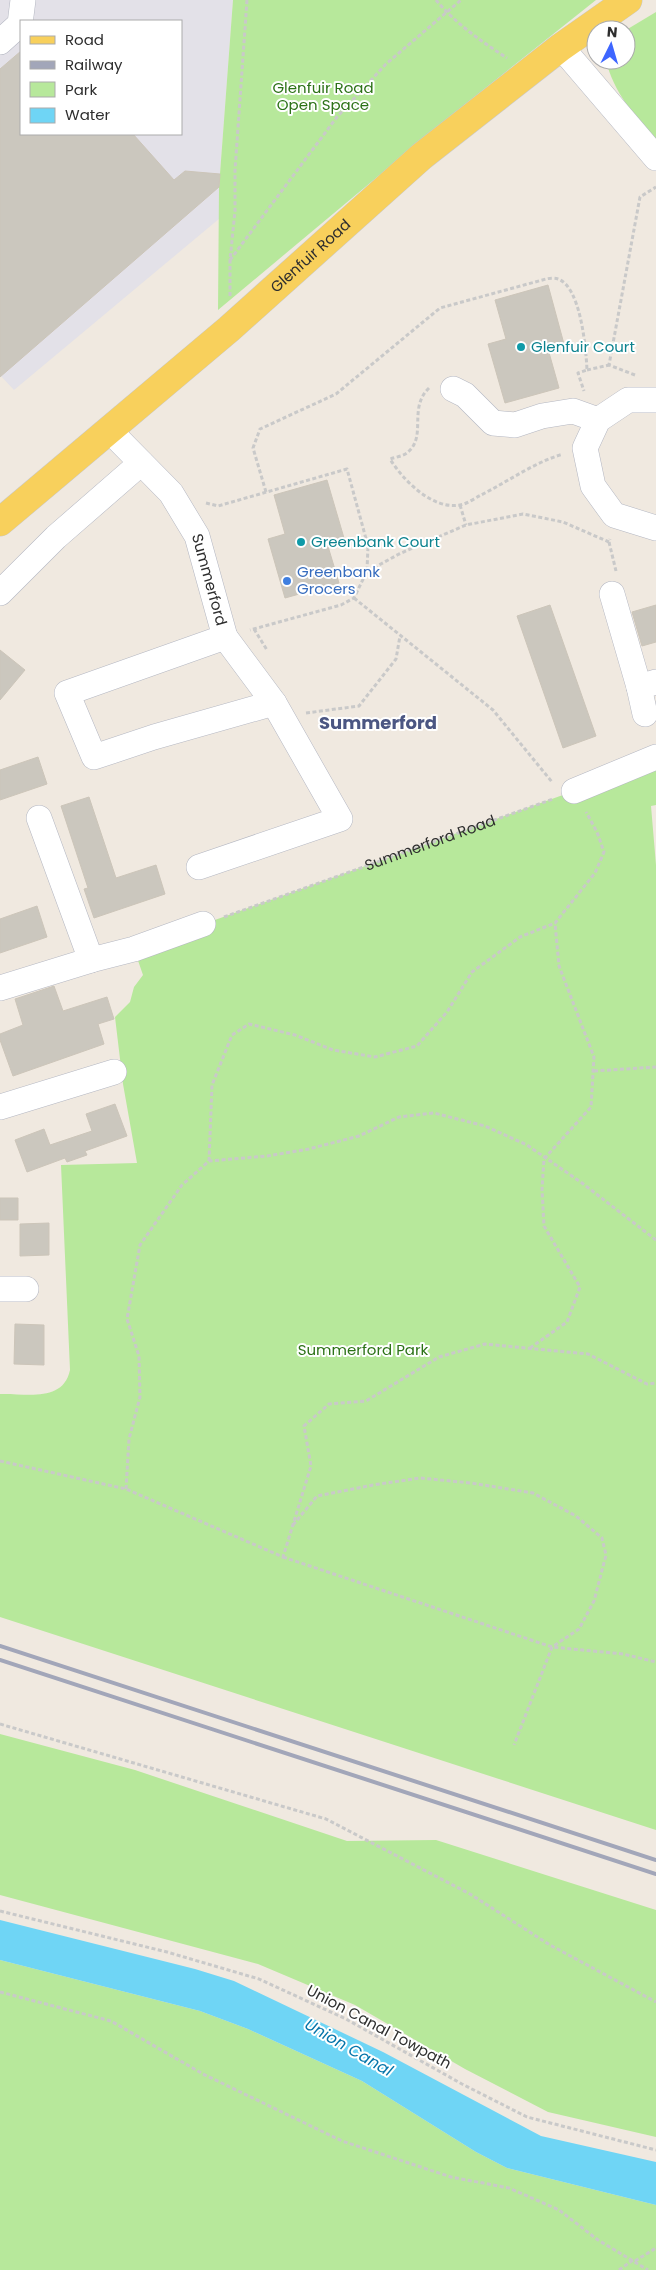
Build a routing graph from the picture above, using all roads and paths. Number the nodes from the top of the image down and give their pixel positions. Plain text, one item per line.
1 (23, 0) edge
2 (247, 0) edge
3 (436, 0) edge
4 (462, 0) edge
5 (628, 0) edge
6 (447, 13) junction
7 (20, 20) edge
8 (20, 24) edge
9 (0, 42) edge
10 (561, 47) junction
11 (529, 71) junction
12 (656, 158) edge
13 (656, 187) edge
14 (230, 260) junction
15 (229, 329) junction
16 (609, 365) junction
17 (587, 370) junction
18 (640, 377) dead end
19 (453, 389) joint
20 (656, 400) edge
21 (573, 411) junction
22 (598, 420) junction
23 (109, 430) junction
24 (585, 448) junction
25 (141, 463) junction
26 (266, 492) junction
27 (171, 493) junction
28 (460, 505) junction
29 (614, 515) junction
30 (0, 522) edge
31 (466, 525) junction
32 (656, 528) edge
33 (367, 571) junction
34 (0, 593) edge
35 (612, 594) dead end
36 (354, 598) junction
37 (254, 629) junction
38 (400, 636) junction
39 (225, 637) junction
40 (270, 654) dead end
41 (647, 685) edge
42 (274, 703) junction
43 (301, 705) dead end
44 (646, 714) dead end
45 (656, 757) edge
46 (568, 794) junction
47 (39, 818) dead end
48 (199, 867) dead end
49 (555, 923) junction
50 (203, 924) joint
51 (90, 960) junction
52 (0, 988) edge
53 (656, 1067) edge
54 (594, 1071) junction
55 (114, 1072) dead end
56 (0, 1107) edge
57 (544, 1159) junction
58 (210, 1160) junction
59 (656, 1240) edge
60 (0, 1289) edge
61 (26, 1289) dead end
62 (530, 1349) junction
63 (656, 1383) edge
64 (0, 1462) edge
65 (126, 1489) junction
66 (292, 1527) junction
67 (283, 1557) junction
68 (552, 1647) junction
69 (656, 1662) edge
70 (0, 1724) edge
71 (514, 1745) dead end
72 (0, 1911) edge
73 (0, 1992) edge
74 (656, 2002) edge
75 (656, 2150) edge
76 (656, 2248) edge
77 (634, 2261) junction
78 (619, 2270) edge
79 (648, 2270) edge

1 - 7 street
2 - 14 path
3 - 6 path
4 - 6 path
5 - 10 main road, Glenfuir Road
6 - 11 path
6 - 14 path
8 - 9 street
10 - 11 main road, Glenfuir Road
10 - 12 street
11 - 15 main road, Glenfuir Road
13 - 16 path
14 - 15 path
15 - 23 main road, Glenfuir Road
16 - 17 path
16 - 18 path
17 - 21 path
17 - 26 path
19 - 21 street
19 - 28 path
20 - 22 street
21 - 22 street
22 - 24 street
23 - 25 street, Summerford
23 - 30 main road, Glenfuir Road
24 - 28 path
24 - 29 street
25 - 27 street, Summerford
25 - 34 street
26 - 27 path
26 - 33 path
27 - 39 street, Summerford
28 - 31 path
29 - 31 path
29 - 32 street
31 - 33 path
33 - 36 path
35 - 41 street
36 - 37 path
36 - 38 path
37 - 39 path
37 - 40 path
38 - 43 path
38 - 46 path
39 - 42 street
39 - 42 street, Summerford
41 - 44 street
42 - 48 street
45 - 46 street
46 - 49 path
46 - 50 path, Summerford Road
47 - 51 street
49 - 54 path
49 - 58 path
50 - 51 street
51 - 52 street
53 - 54 path
54 - 57 path
55 - 56 street
57 - 58 path
57 - 59 path
57 - 62 path
58 - 65 path
60 - 61 street
62 - 63 path
62 - 66 path
64 - 65 path
65 - 67 path
66 - 67 path
66 - 68 path
67 - 68 path
68 - 69 path
68 - 71 path
70 - 74 path
72 - 75 path, Union Canal Towpath
73 - 77 path
76 - 77 path
77 - 78 path
77 - 79 path

